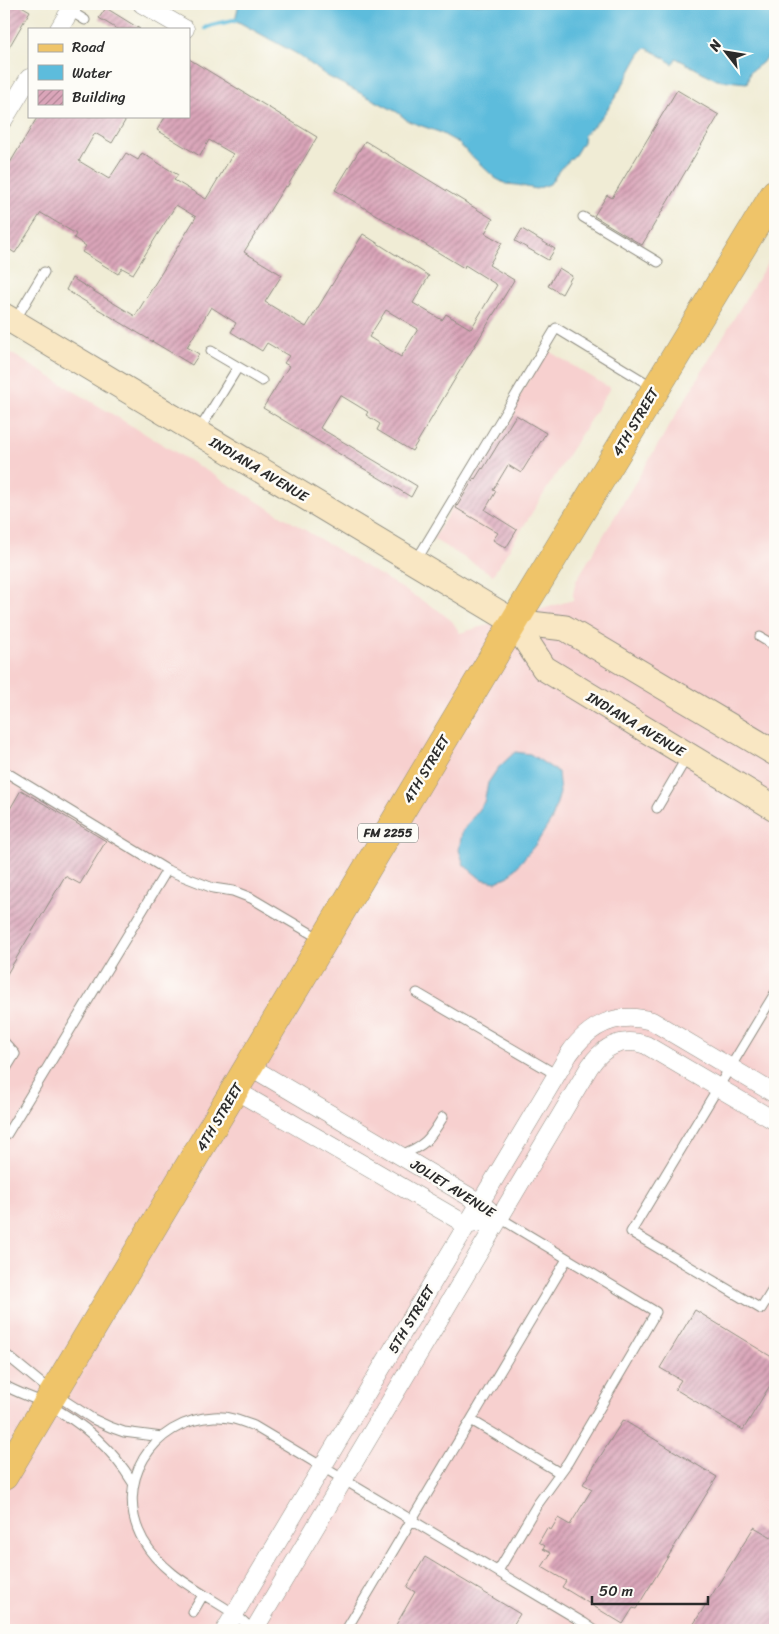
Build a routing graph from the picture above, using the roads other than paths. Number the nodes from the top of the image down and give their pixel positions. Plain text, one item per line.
1 (142, 4) edge
2 (72, 7) edge
3 (85, 20) dead end
4 (60, 28) edge
5 (183, 28) edge
6 (28, 80) edge
7 (4, 119) edge
8 (775, 193) edge
9 (583, 217) dead end
10 (658, 262) dead end
11 (44, 272) dead end
12 (9, 319) edge
13 (210, 350) dead end
14 (238, 367) junction
15 (262, 381) dead end
16 (655, 388) junction
17 (198, 432) junction
18 (415, 563) junction
19 (514, 622) junction
20 (760, 637) dead end
21 (775, 646) edge
22 (775, 753) edge
23 (688, 756) junction
24 (4, 771) edge
25 (657, 808) dead end
26 (775, 808) edge
27 (167, 870) junction
28 (324, 941) junction
29 (417, 993) dead end
30 (775, 994) edge
31 (4, 1042) edge
32 (249, 1066) junction
33 (731, 1067) junction
34 (4, 1072) edge
35 (556, 1075) junction
36 (719, 1087) junction
37 (235, 1090) junction
38 (775, 1094) edge
39 (443, 1117) dead end
40 (775, 1121) edge
41 (4, 1132) edge
42 (400, 1155) junction
43 (480, 1203) junction
44 (500, 1218) junction
45 (466, 1225) junction
46 (567, 1259) junction
47 (775, 1286) edge
48 (4, 1353) edge
49 (4, 1385) edge
50 (50, 1399) junction
51 (471, 1420) junction
52 (162, 1437) junction
53 (323, 1466) junction
54 (560, 1473) junction
55 (4, 1476) edge
56 (344, 1479) junction
57 (133, 1483) junction
58 (412, 1520) junction
59 (498, 1571) junction
60 (203, 1595) junction
61 (192, 1612) dead end
62 (234, 1614) junction
63 (582, 1626) edge
64 (225, 1630) edge
65 (254, 1630) edge
66 (346, 1630) edge
67 (594, 1630) edge

1 - 5 street
2 - 3 lane
2 - 4 street
6 - 7 street
8 - 16 main road, 4TH STREET / FM 2255
9 - 10 lane
11 - 12 lane
12 - 17 street, INDIANA AVENUE
13 - 14 lane
14 - 15 lane
14 - 17 lane
16 - 18 lane
16 - 19 main road, 4TH STREET / FM 2255
17 - 18 street, INDIANA AVENUE
18 - 19 street, INDIANA AVENUE
19 - 22 street, INDIANA AVENUE
19 - 23 street, INDIANA AVENUE
19 - 28 main road, 4TH STREET / FM 2255
20 - 21 lane
23 - 25 lane
23 - 26 street, INDIANA AVENUE
24 - 27 lane
27 - 28 lane
27 - 41 lane
28 - 32 main road, 4TH STREET / FM 2255
29 - 35 lane
30 - 33 lane
31 - 34 lane
32 - 37 main road, 4TH STREET / FM 2255
32 - 42 street, JOLIET AVENUE
33 - 35 street, 5TH STREET
33 - 36 lane
33 - 38 street
35 - 43 street, 5TH STREET
36 - 40 street
36 - 44 street, 5TH STREET
36 - 47 lane
37 - 45 street, JOLIET AVENUE
37 - 50 main road, 4TH STREET / FM 2255
39 - 42 lane
42 - 43 street, JOLIET AVENUE
43 - 44 street, JOLIET AVENUE
43 - 45 street, 5TH STREET
44 - 45 street, JOLIET AVENUE
44 - 46 lane
44 - 56 street, 5TH STREET
45 - 53 street, 5TH STREET
46 - 51 lane
46 - 54 lane
48 - 50 lane
49 - 50 lane
50 - 52 lane
50 - 55 main road, 4TH STREET / FM 2255
50 - 57 lane
51 - 54 lane
51 - 58 lane
52 - 53 lane
52 - 57 lane
53 - 56 lane
53 - 62 street, 5TH STREET
54 - 59 lane
56 - 58 lane
56 - 65 street, 5TH STREET
57 - 60 lane
58 - 59 lane
58 - 66 lane
59 - 63 lane
60 - 61 lane
60 - 62 lane
62 - 64 street, 5TH STREET
62 - 65 lane
63 - 67 lane

